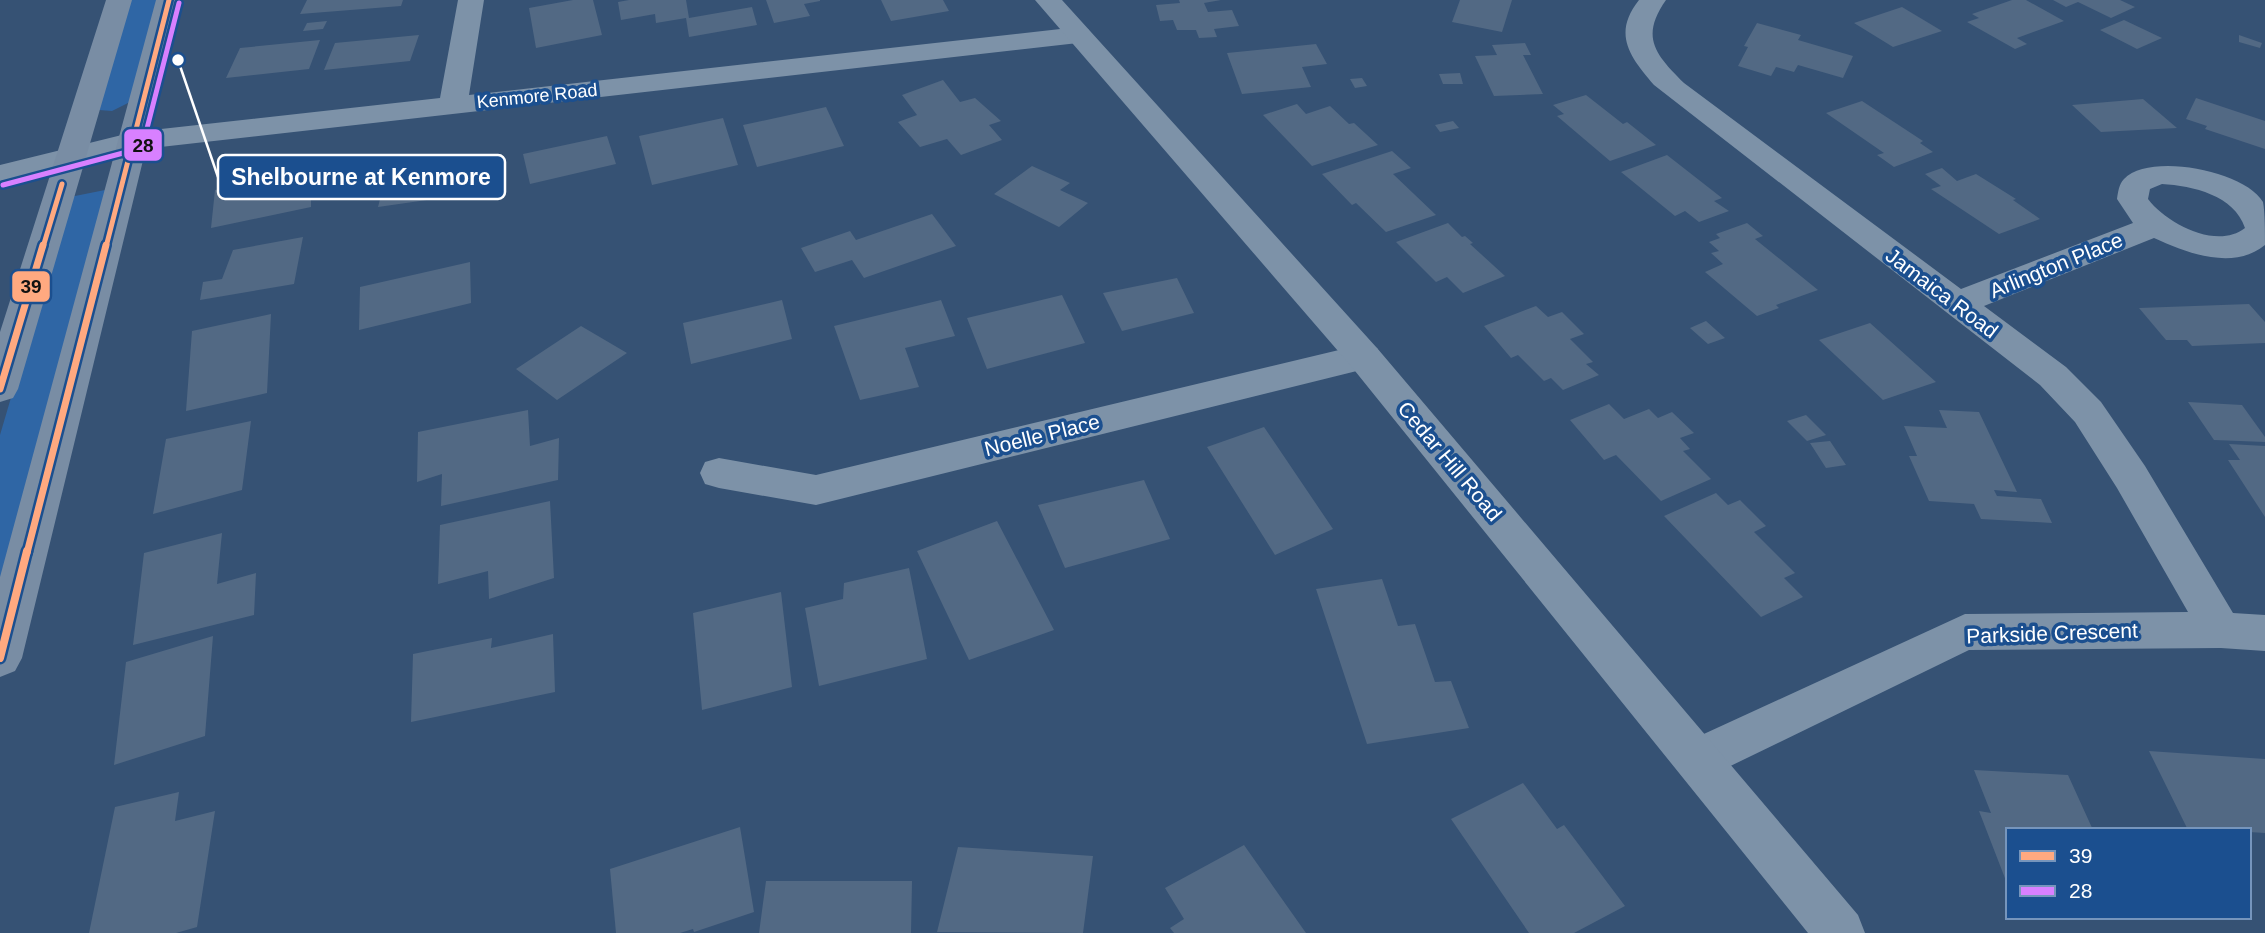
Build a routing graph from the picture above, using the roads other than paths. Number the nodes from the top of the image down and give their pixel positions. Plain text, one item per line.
1 (119, 0) edge
2 (169, 0) edge
3 (471, 0) edge
4 (1048, 0) edge
5 (1653, 0) edge
6 (1078, 35) junction
7 (453, 105) junction
8 (134, 141) junction
9 (71, 155) junction
10 (0, 175) edge
11 (2155, 226) dead end
12 (1956, 304) junction
13 (1364, 357) junction
14 (0, 389) edge
15 (719, 473) dead end
16 (2221, 630) junction
17 (2265, 633) edge
18 (0, 658) edge
19 (1698, 759) junction
20 (1840, 933) edge

1 - 9 main road
2 - 8 main road
3 - 7 street
4 - 6 street, Cedar Hill Road
5 - 12 street, Jamaica Road
6 - 7 street, Kenmore Road
6 - 13 street, Cedar Hill Road
7 - 8 street, Kenmore Road
8 - 9 street, Kenmore Road
8 - 18 main road
9 - 10 street, Kenmore Road
9 - 14 main road
11 - 12 street, Arlington Place
12 - 16 street, Jamaica Road
13 - 15 street, Noelle Place
13 - 19 street, Cedar Hill Road
16 - 17 street, Parkside Crescent
16 - 19 street, Parkside Crescent
19 - 20 street, Cedar Hill Road

